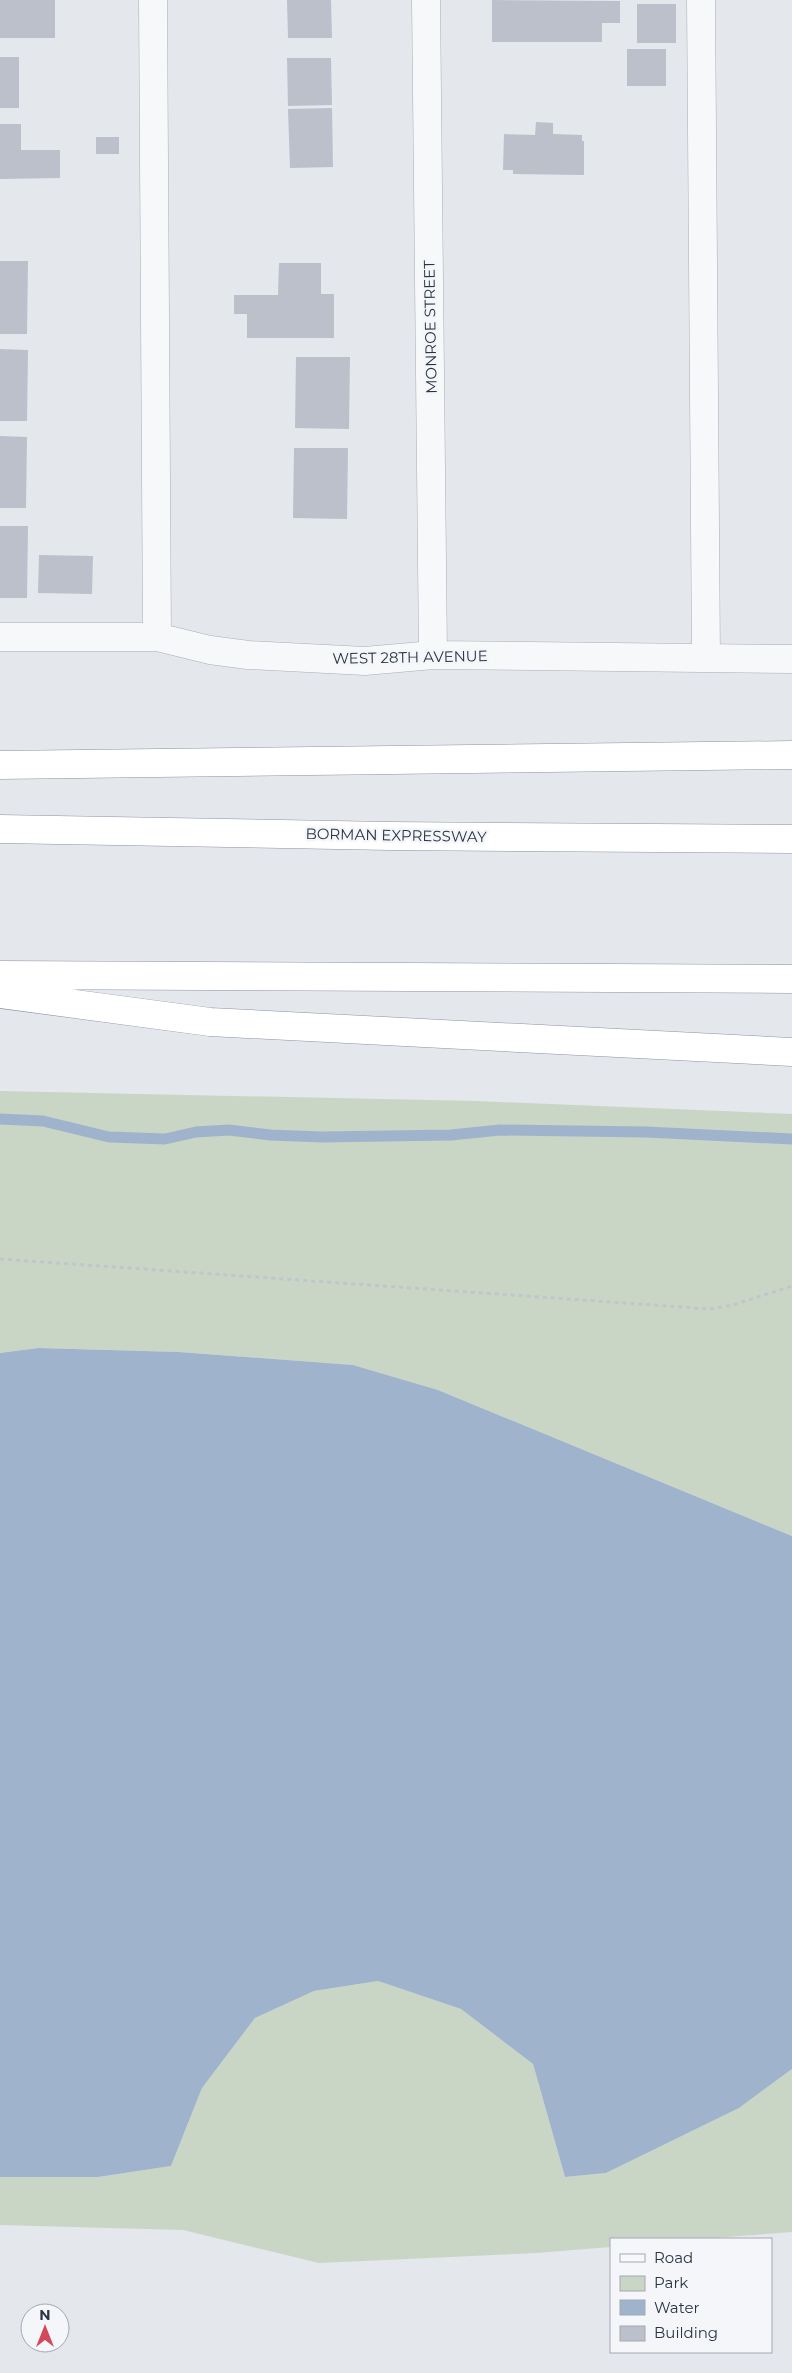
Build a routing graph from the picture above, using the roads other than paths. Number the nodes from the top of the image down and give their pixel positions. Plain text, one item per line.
1 (153, 0) edge
2 (426, 0) edge
3 (701, 0) edge
4 (0, 637) edge
5 (157, 637) junction
6 (433, 655) junction
7 (706, 658) junction
8 (792, 660) edge
9 (792, 755) edge
10 (0, 765) edge
11 (0, 829) edge
12 (792, 839) edge
13 (0, 976) edge
14 (792, 979) edge
15 (0, 994) edge
16 (792, 1052) edge

1 - 5 street
2 - 6 street, MONROE STREET
3 - 7 street
4 - 5 street, WEST 28TH AVENUE
5 - 6 street, WEST 28TH AVENUE
6 - 7 street, WEST 28TH AVENUE
7 - 8 street, WEST 28TH AVENUE
9 - 10 highway
11 - 12 highway, BORMAN EXPRESSWAY
13 - 14 highway
15 - 16 highway

